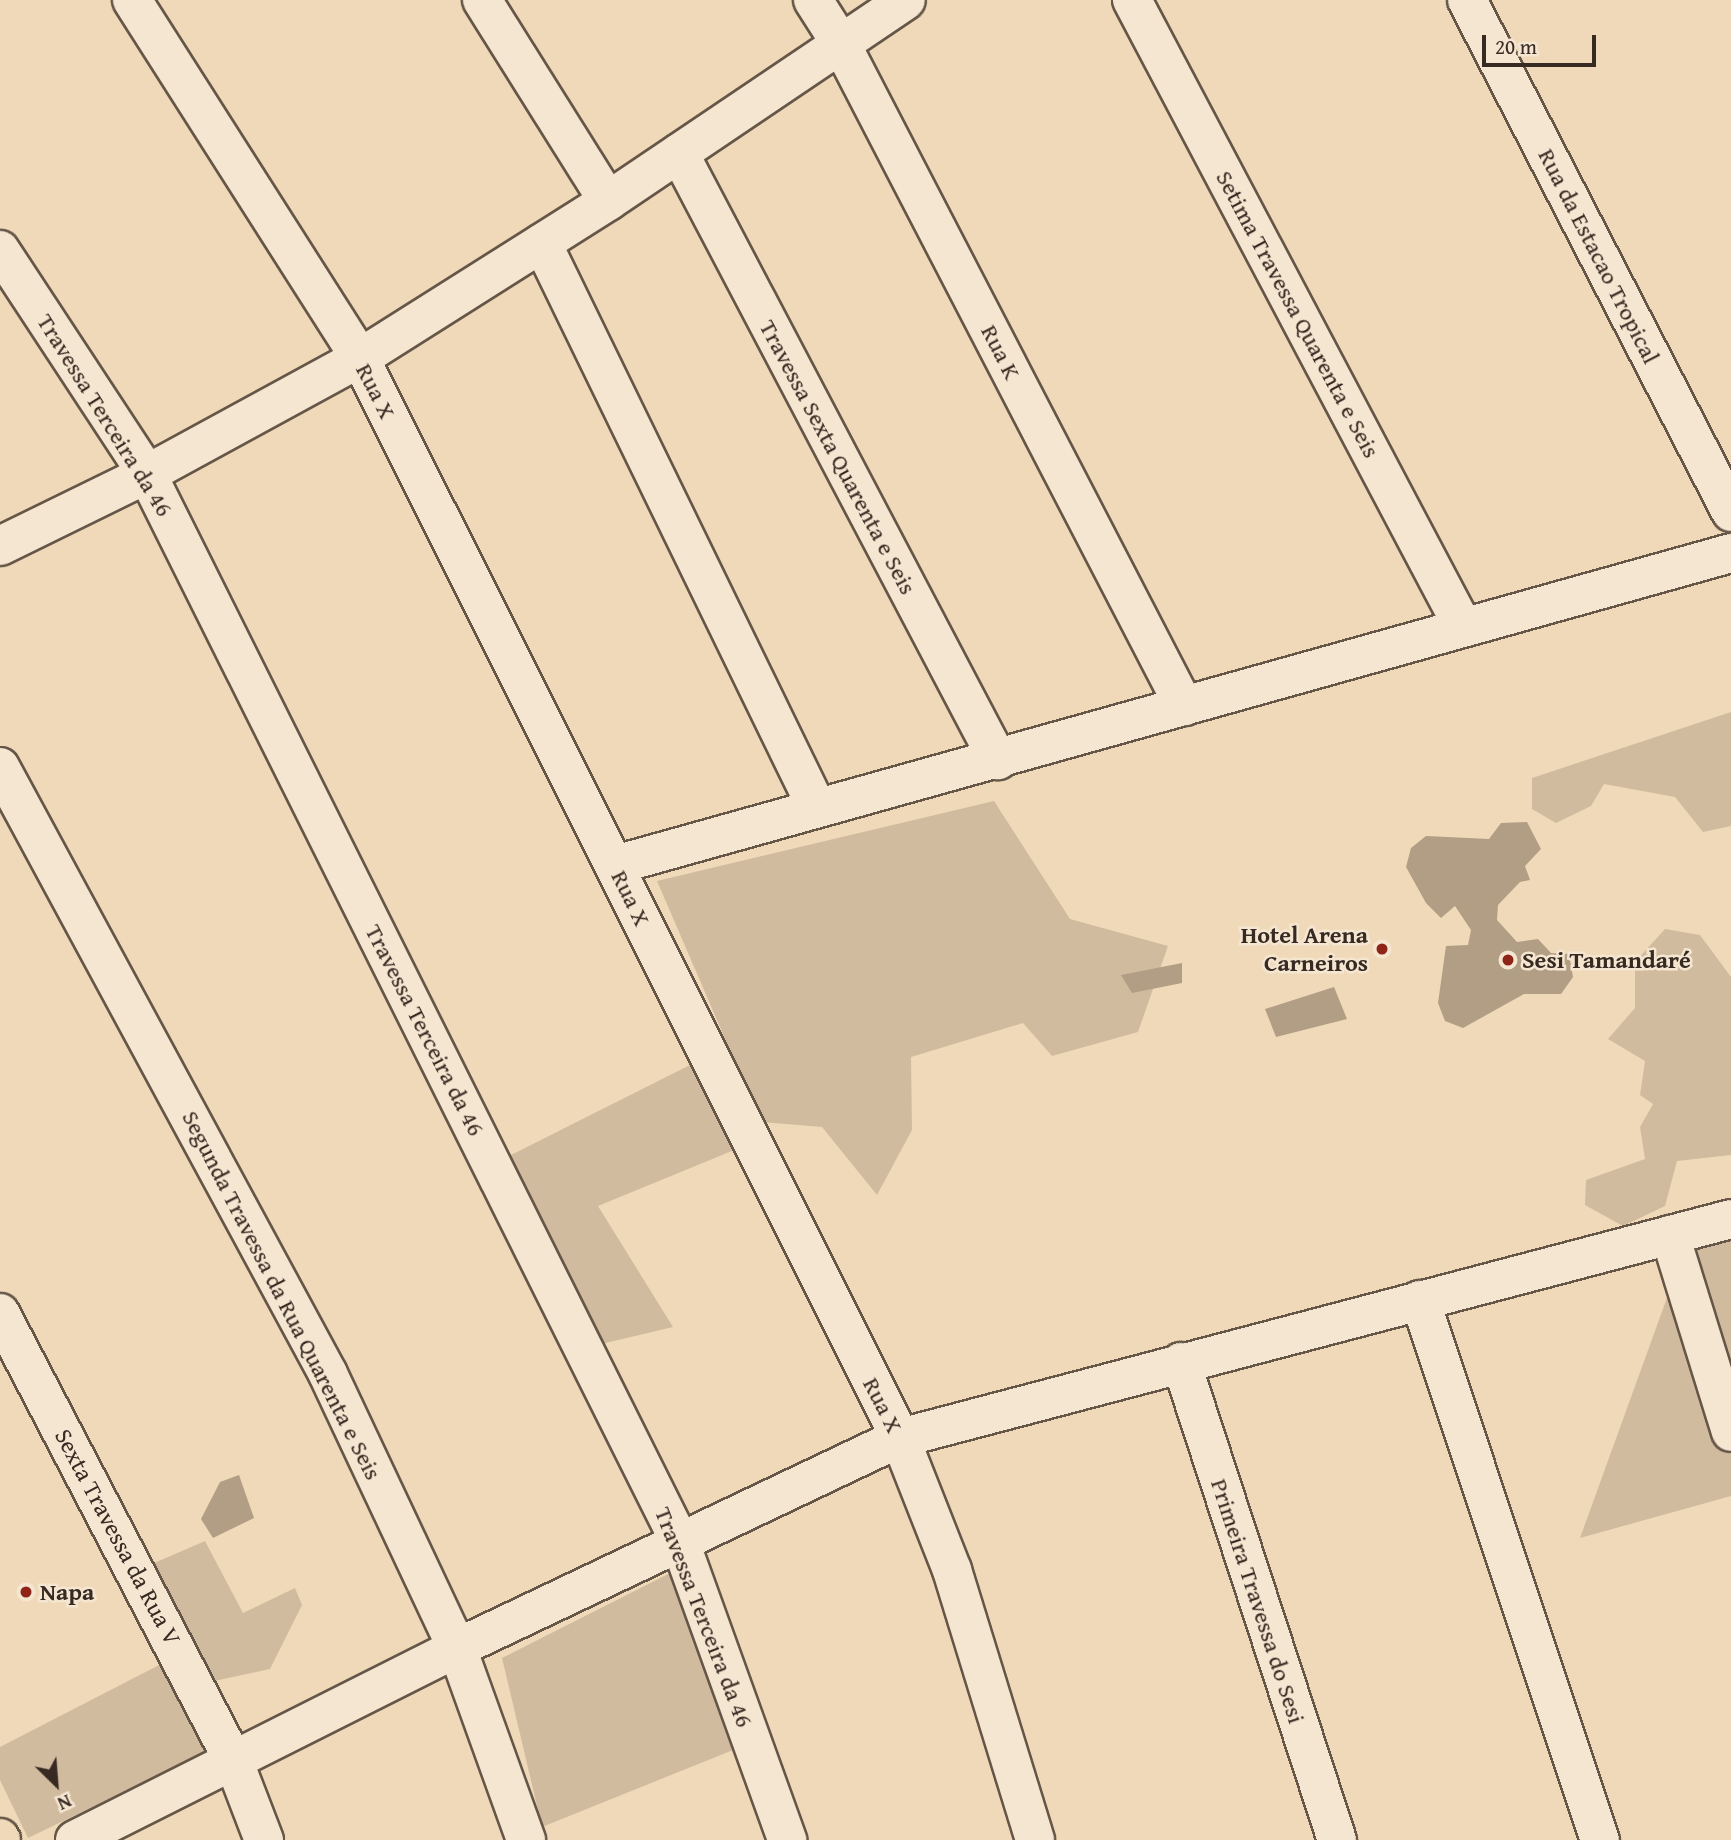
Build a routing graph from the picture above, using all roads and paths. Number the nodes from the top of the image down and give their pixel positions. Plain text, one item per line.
1 (132, 0) edge
2 (482, 0) edge
3 (813, 0) edge
4 (906, 0) edge
5 (1132, 0) edge
6 (1467, 0) edge
7 (841, 44) junction
8 (679, 153) junction
9 (608, 201) junction
10 (542, 243) junction
11 (0, 250) edge
12 (360, 358) junction
13 (148, 474) junction
14 (1731, 512) edge
15 (0, 546) edge
16 (1731, 553) edge
17 (1463, 627) junction
18 (1184, 706) junction
19 (998, 761) junction
20 (0, 767) edge
21 (817, 808) junction
22 (615, 865) junction
23 (1731, 1219) edge
24 (1670, 1235) junction
25 (1420, 1300) junction
26 (0, 1313) edge
27 (1181, 1362) junction
28 (1731, 1432) edge
29 (900, 1438) junction
30 (680, 1542) junction
31 (457, 1648) junction
32 (234, 1762) junction
33 (75, 1840) edge
34 (264, 1840) edge
35 (526, 1840) edge
36 (787, 1840) edge
37 (1035, 1840) edge
38 (1337, 1840) edge
39 (1600, 1840) edge

1 - 12 street, Rua X
2 - 9 street
3 - 7 street, Rua K
4 - 7 street
5 - 17 street, Setima Travessa Quarenta e Seis
6 - 14 street, Rua da Estacao Tropical
7 - 8 street
7 - 18 street, Rua K
8 - 9 street
8 - 19 street, Travessa Sexta Quarenta e Seis
9 - 10 street
10 - 12 street
10 - 21 street
11 - 13 street, Travessa Terceira da 46
12 - 13 street
12 - 22 street, Rua X
13 - 15 street
13 - 30 street, Travessa Terceira da 46
16 - 17 street
17 - 18 street
18 - 19 street
19 - 21 street
20 - 31 street, Segunda Travessa da Rua Quarenta e Seis
21 - 22 street
22 - 29 street, Rua X
23 - 24 street
24 - 25 street
24 - 28 street
25 - 27 street
25 - 39 street
26 - 32 street, Sexta Travessa da Rua V
27 - 29 street
27 - 38 street, Primeira Travessa do Sesi
29 - 30 street
29 - 37 street, Rua X
30 - 31 street
30 - 36 street, Travessa Terceira da 46
31 - 32 street
31 - 35 street, Segunda Travessa da Rua Quarenta e Seis
32 - 33 street
32 - 34 street, Sexta Travessa da Rua V

